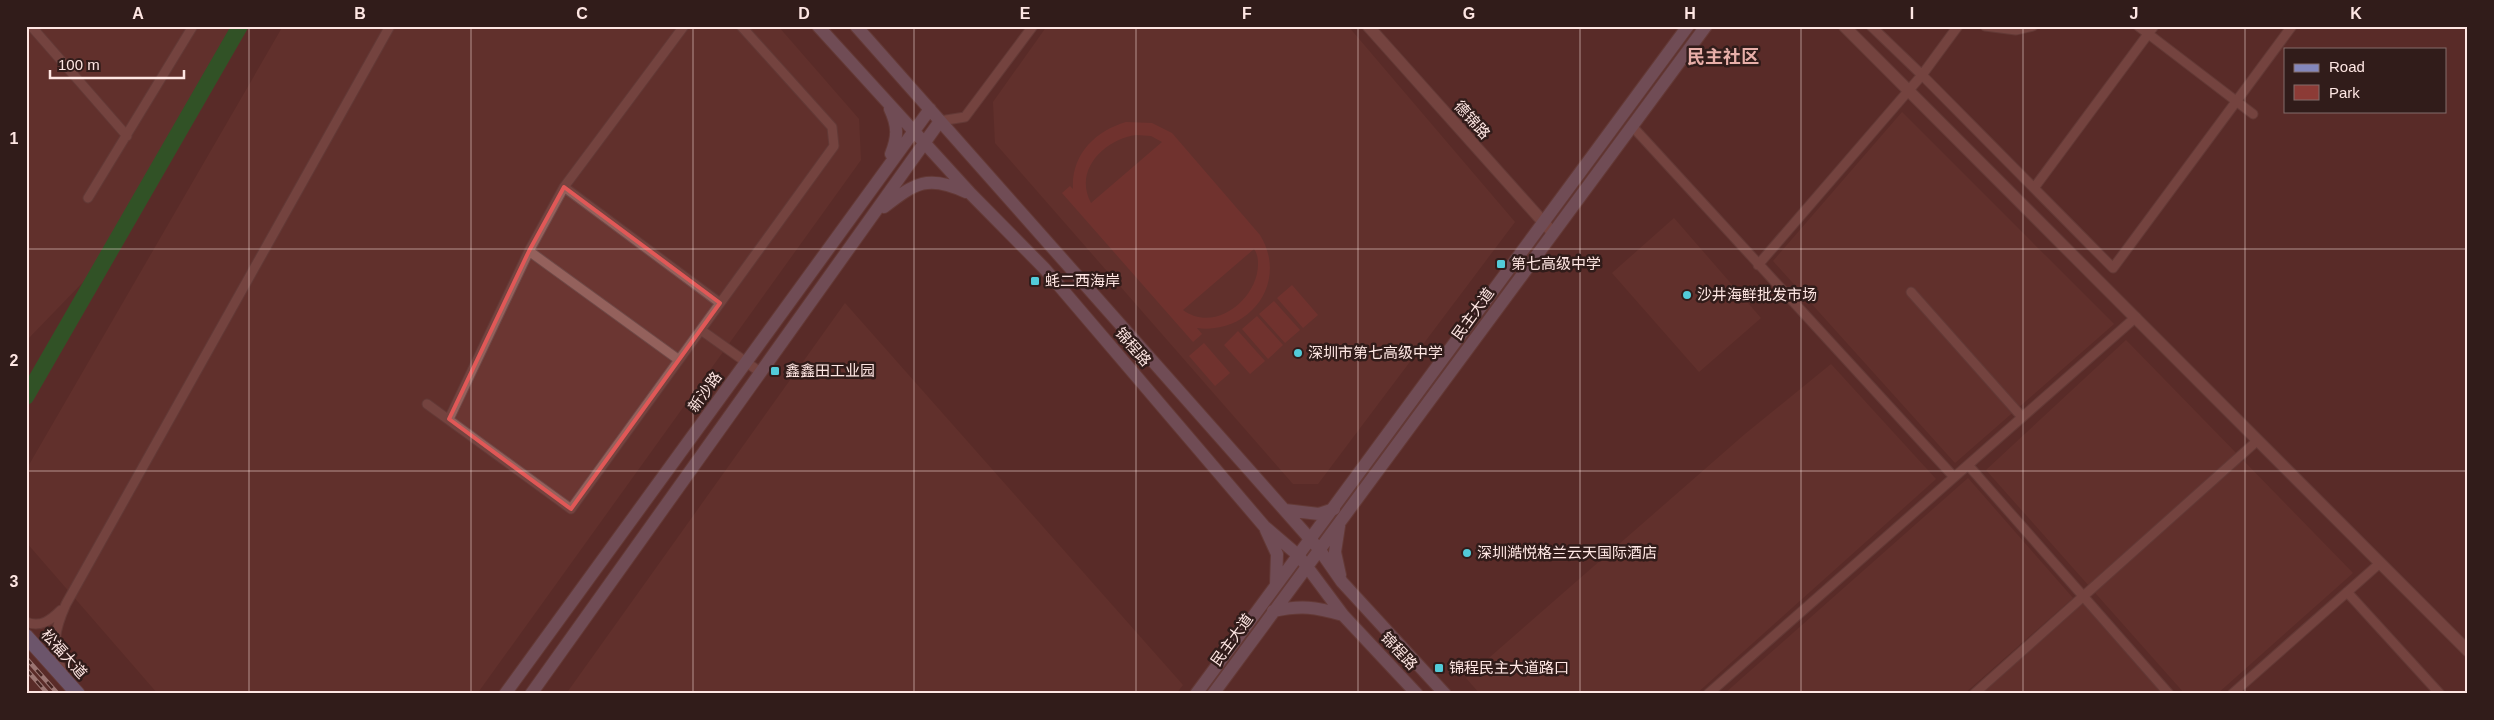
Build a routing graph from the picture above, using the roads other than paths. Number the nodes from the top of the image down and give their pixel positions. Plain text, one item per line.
1 (31, 26) edge
2 (193, 26) edge
3 (390, 26) edge
4 (684, 26) edge
5 (741, 26) edge
6 (818, 26) edge
7 (856, 26) edge
8 (1032, 26) edge
9 (1368, 26) edge
10 (1688, 26) edge
11 (1706, 26) edge
12 (1844, 26) edge
13 (1871, 26) edge
14 (1958, 26) edge
15 (1985, 26) edge
16 (2033, 26) edge
17 (2138, 26) edge
18 (2154, 26) edge
19 (2292, 26) edge
20 (2148, 34) junction
21 (1922, 75) junction
22 (1908, 90) junction
23 (2237, 102) junction
24 (888, 104) junction
25 (930, 110) junction
26 (2253, 114) dead end
27 (940, 121) junction
28 (1632, 126) junction
29 (914, 130) junction
30 (127, 136) junction
31 (925, 143) junction
32 (886, 169) junction
33 (564, 188) junction
34 (2034, 188) junction
35 (971, 194) junction
36 (88, 198) dead end
37 (872, 216) junction
38 (1543, 223) junction
39 (1553, 233) junction
40 (529, 251) junction
41 (1758, 265) junction
42 (1911, 292) dead end
43 (720, 303) junction
44 (2136, 317) junction
45 (701, 330) junction
46 (679, 360) junction
47 (746, 362) junction
48 (760, 372) junction
49 (427, 404) dead end
50 (2022, 417) junction
51 (449, 419) junction
52 (2258, 440) junction
53 (1968, 465) junction
54 (1954, 477) junction
55 (1334, 508) junction
56 (1285, 510) junction
57 (1339, 524) junction
58 (1264, 526) junction
59 (1315, 544) junction
60 (1303, 561) junction
61 (2380, 563) junction
62 (1342, 582) junction
63 (1276, 587) junction
64 (2347, 592) junction
65 (2084, 597) junction
66 (66, 604) junction
67 (1273, 611) junction
68 (1343, 615) junction
69 (26, 622) edge
70 (26, 636) edge
71 (2468, 650) edge
72 (67, 682) junction
73 (78, 694) edge
74 (505, 694) edge
75 (531, 694) edge
76 (1196, 694) edge
77 (1213, 694) edge
78 (1417, 694) edge
79 (1445, 694) edge
80 (1708, 694) edge
81 (1974, 694) edge
82 (2169, 694) edge
83 (2232, 694) edge
84 (2440, 694) edge

1 - 30 street
2 - 30 street
3 - 66 street
4 - 33 street
5 - 43 street
6 - 24 main road, 锦程路
7 - 25 main road, 锦程路
8 - 27 street
9 - 38 street, 德锦路
10 - 38 main road, 民主大道
11 - 28 main road, 民主大道
12 - 22 street
13 - 21 street
14 - 21 street
15 - 16 street
17 - 20 street
18 - 20 street
19 - 23 street
20 - 23 street
20 - 34 street
21 - 22 street
21 - 34 street
22 - 41 street
22 - 44 street
23 - 26 street
23 - 34 street
24 - 29 main road, 锦程路
24 - 32 main road
25 - 27 main road, 锦程路
25 - 29 main road, 新沙路
27 - 31 main road
27 - 56 main road, 锦程路
28 - 39 main road, 民主大道
28 - 41 street
29 - 31 main road, 锦程路
29 - 32 main road, 新沙路
30 - 36 street
31 - 35 main road, 锦程路
31 - 37 main road
32 - 47 main road, 新沙路
33 - 40 street
33 - 43 street
35 - 37 main road
35 - 58 main road, 锦程路
37 - 48 main road
38 - 39 street, 德锦路
38 - 55 main road, 民主大道
39 - 57 main road, 民主大道
40 - 46 street
40 - 51 street
41 - 54 street
42 - 50 street
43 - 45 street
44 - 50 street
44 - 52 street
45 - 46 street
45 - 47 street
46 - 51 street
47 - 48 street
47 - 74 main road, 新沙路
48 - 75 main road
49 - 51 street
50 - 53 street
52 - 61 street
52 - 65 street
53 - 54 street
53 - 65 street
54 - 80 street
55 - 56 main road
55 - 59 main road, 民主大道
56 - 59 main road, 锦程路
57 - 59 main road, 民主大道
57 - 62 main road
58 - 60 main road, 锦程路
58 - 63 main road
59 - 60 main road, 民主大道
59 - 62 main road, 锦程路
60 - 63 main road, 民主大道
60 - 67 main road, 民主大道
60 - 68 main road, 锦程路
61 - 64 street
61 - 71 street
62 - 79 main road, 锦程路
63 - 76 main road, 民主大道
64 - 83 street
64 - 84 street
65 - 81 street
65 - 82 street
66 - 69 street
66 - 72 street
67 - 68 main road
67 - 77 main road, 民主大道
68 - 78 main road, 锦程路
70 - 72 main road, 松福大道
72 - 73 main road, 松福大道

